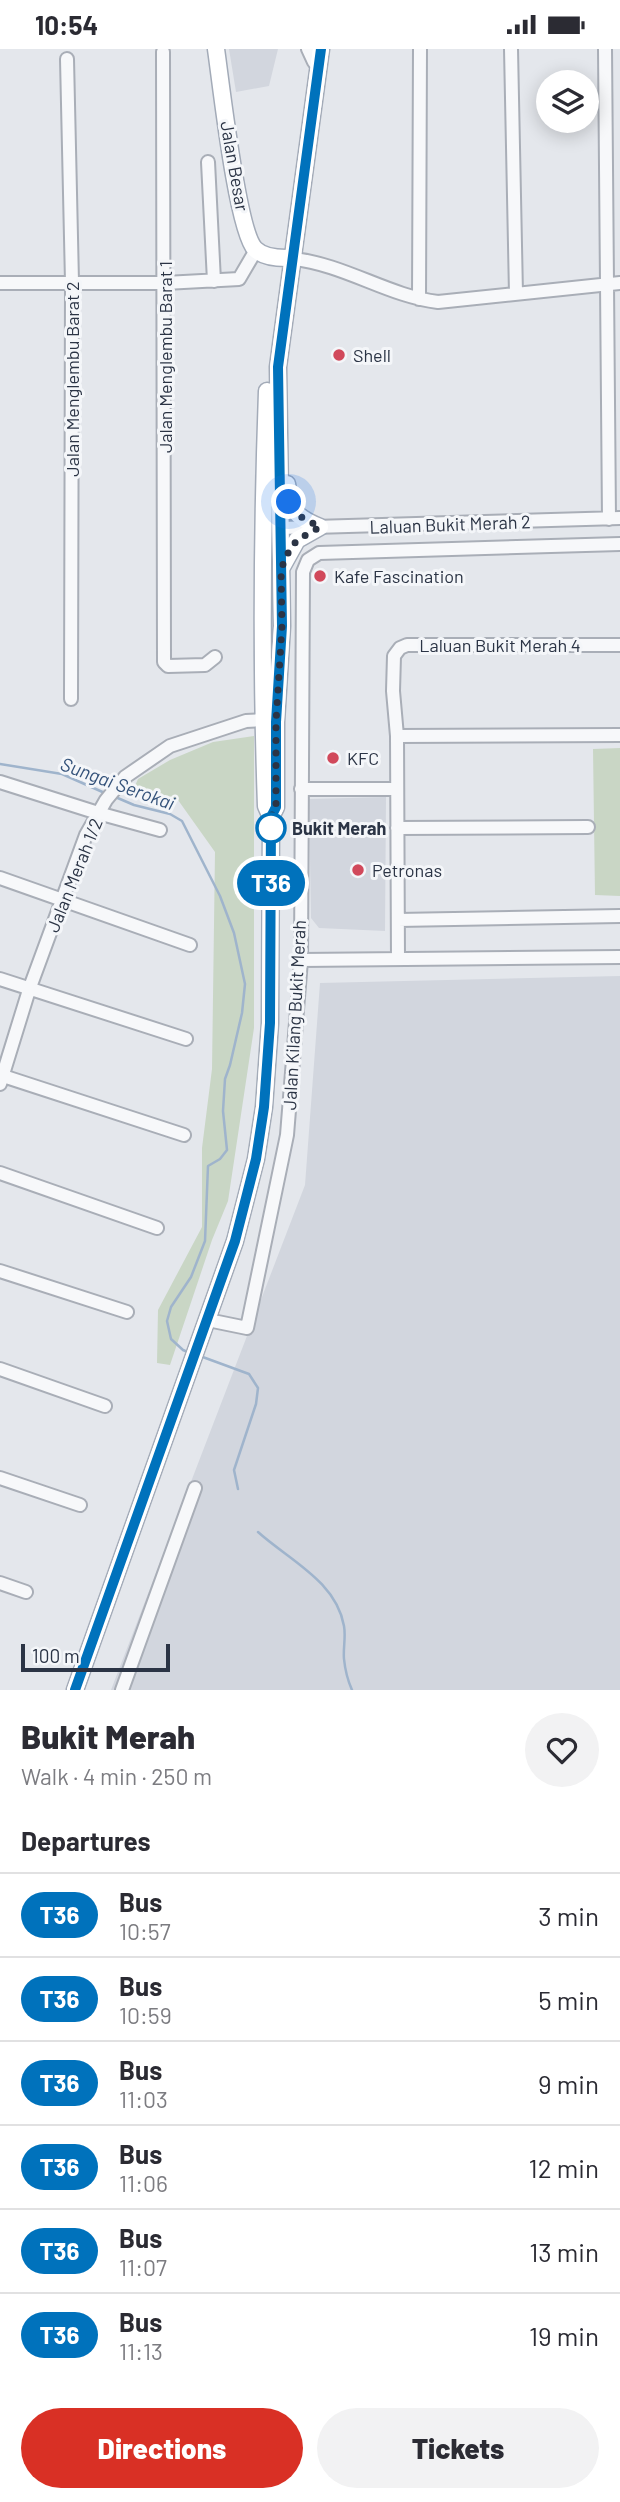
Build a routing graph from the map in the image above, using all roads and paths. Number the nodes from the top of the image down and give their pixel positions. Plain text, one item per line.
1 (216, 49) edge
2 (420, 49) edge
3 (511, 49) edge
4 (605, 49) edge
5 (163, 52) dead end
6 (315, 52) edge
7 (68, 58) dead end
8 (208, 162) dead end
9 (256, 250) junction
10 (291, 259) junction
11 (214, 281) junction
12 (0, 282) edge
13 (72, 282) junction
14 (165, 283) junction
15 (606, 283) junction
16 (620, 283) edge
17 (516, 294) junction
18 (419, 299) junction
19 (277, 391) junction
20 (267, 417) junction
21 (615, 519) edge
22 (504, 522) junction
23 (320, 527) junction
24 (280, 528) junction
25 (620, 544) edge
26 (505, 548) junction
27 (281, 569) junction
28 (303, 572) joint
29 (282, 626) junction
30 (264, 631) junction
31 (620, 645) edge
32 (215, 657) dead end
33 (71, 699) dead end
34 (263, 720) junction
35 (397, 736) junction
36 (620, 736) edge
37 (0, 782) edge
38 (301, 789) junction
39 (397, 789) junction
40 (274, 812) junction
41 (98, 813) junction
42 (588, 827) dead end
43 (397, 828) junction
44 (160, 830) dead end
45 (0, 878) edge
46 (63, 900) junction
47 (620, 916) edge
48 (398, 920) junction
49 (190, 945) dead end
50 (620, 957) edge
51 (301, 960) junction
52 (398, 960) junction
53 (0, 979) edge
54 (29, 990) junction
55 (186, 1039) dead end
56 (1, 1078) edge
57 (184, 1135) dead end
58 (0, 1173) edge
59 (157, 1227) dead end
60 (0, 1271) edge
61 (127, 1312) dead end
62 (208, 1319) junction
63 (0, 1369) edge
64 (105, 1405) dead end
65 (0, 1478) edge
66 (195, 1489) dead end
67 (80, 1505) dead end
68 (0, 1583) edge
69 (26, 1592) dead end
70 (75, 1690) edge
71 (122, 1690) edge

1 - 9 main road, Jalan Besar
2 - 18 street
3 - 17 street
4 - 15 street
5 - 14 street, Jalan Menglembu Barat 1
6 - 10 main road
7 - 13 street, Jalan Menglembu Barat 2
8 - 11 street
9 - 10 main road
9 - 11 street
10 - 18 street
10 - 19 main road
10 - 20 main road
11 - 14 street
12 - 13 street
13 - 14 street
13 - 33 street, Jalan Menglembu Barat 2
14 - 32 street, Jalan Menglembu Barat 1
15 - 16 street
15 - 17 street
15 - 21 street
17 - 18 street
19 - 23 main road
19 - 24 main road
20 - 24 main road
20 - 30 main road
21 - 22 street, Laluan Bukit Merah 2
22 - 23 street, Laluan Bukit Merah 2
22 - 26 street
23 - 24 street, Laluan Bukit Merah 2
23 - 27 main road
24 - 27 main road
24 - 30 main road
25 - 26 street, Laluan Bukit Merah 2
26 - 28 street, Laluan Bukit Merah 2
27 - 29 main road
28 - 38 street, Jalan Kilang Bukit Merah
29 - 34 main road
29 - 40 main road
30 - 34 main road
31 - 35 street, Laluan Bukit Merah 4
34 - 40 main road
34 - 41 street, Jalan Merah 1/2
35 - 36 street
35 - 39 street, Laluan Bukit Merah 4
37 - 41 street
38 - 39 street
38 - 51 street, Jalan Kilang Bukit Merah
39 - 43 street, Laluan Bukit Merah 4
40 - 62 main road
41 - 44 street
41 - 46 street, Jalan Merah 1/2
42 - 43 street
43 - 48 street, Laluan Bukit Merah 4
45 - 46 street
46 - 49 street
46 - 54 street, Jalan Merah 1/2
47 - 48 street
48 - 52 street, Laluan Bukit Merah 4
50 - 52 street
51 - 52 street
51 - 62 street, Jalan Kilang Bukit Merah
53 - 54 street
54 - 55 street
54 - 56 street, Jalan Merah 1/2
56 - 57 street
58 - 59 street
60 - 61 street
62 - 70 main road
63 - 64 street
65 - 67 street
66 - 71 street
68 - 69 street

